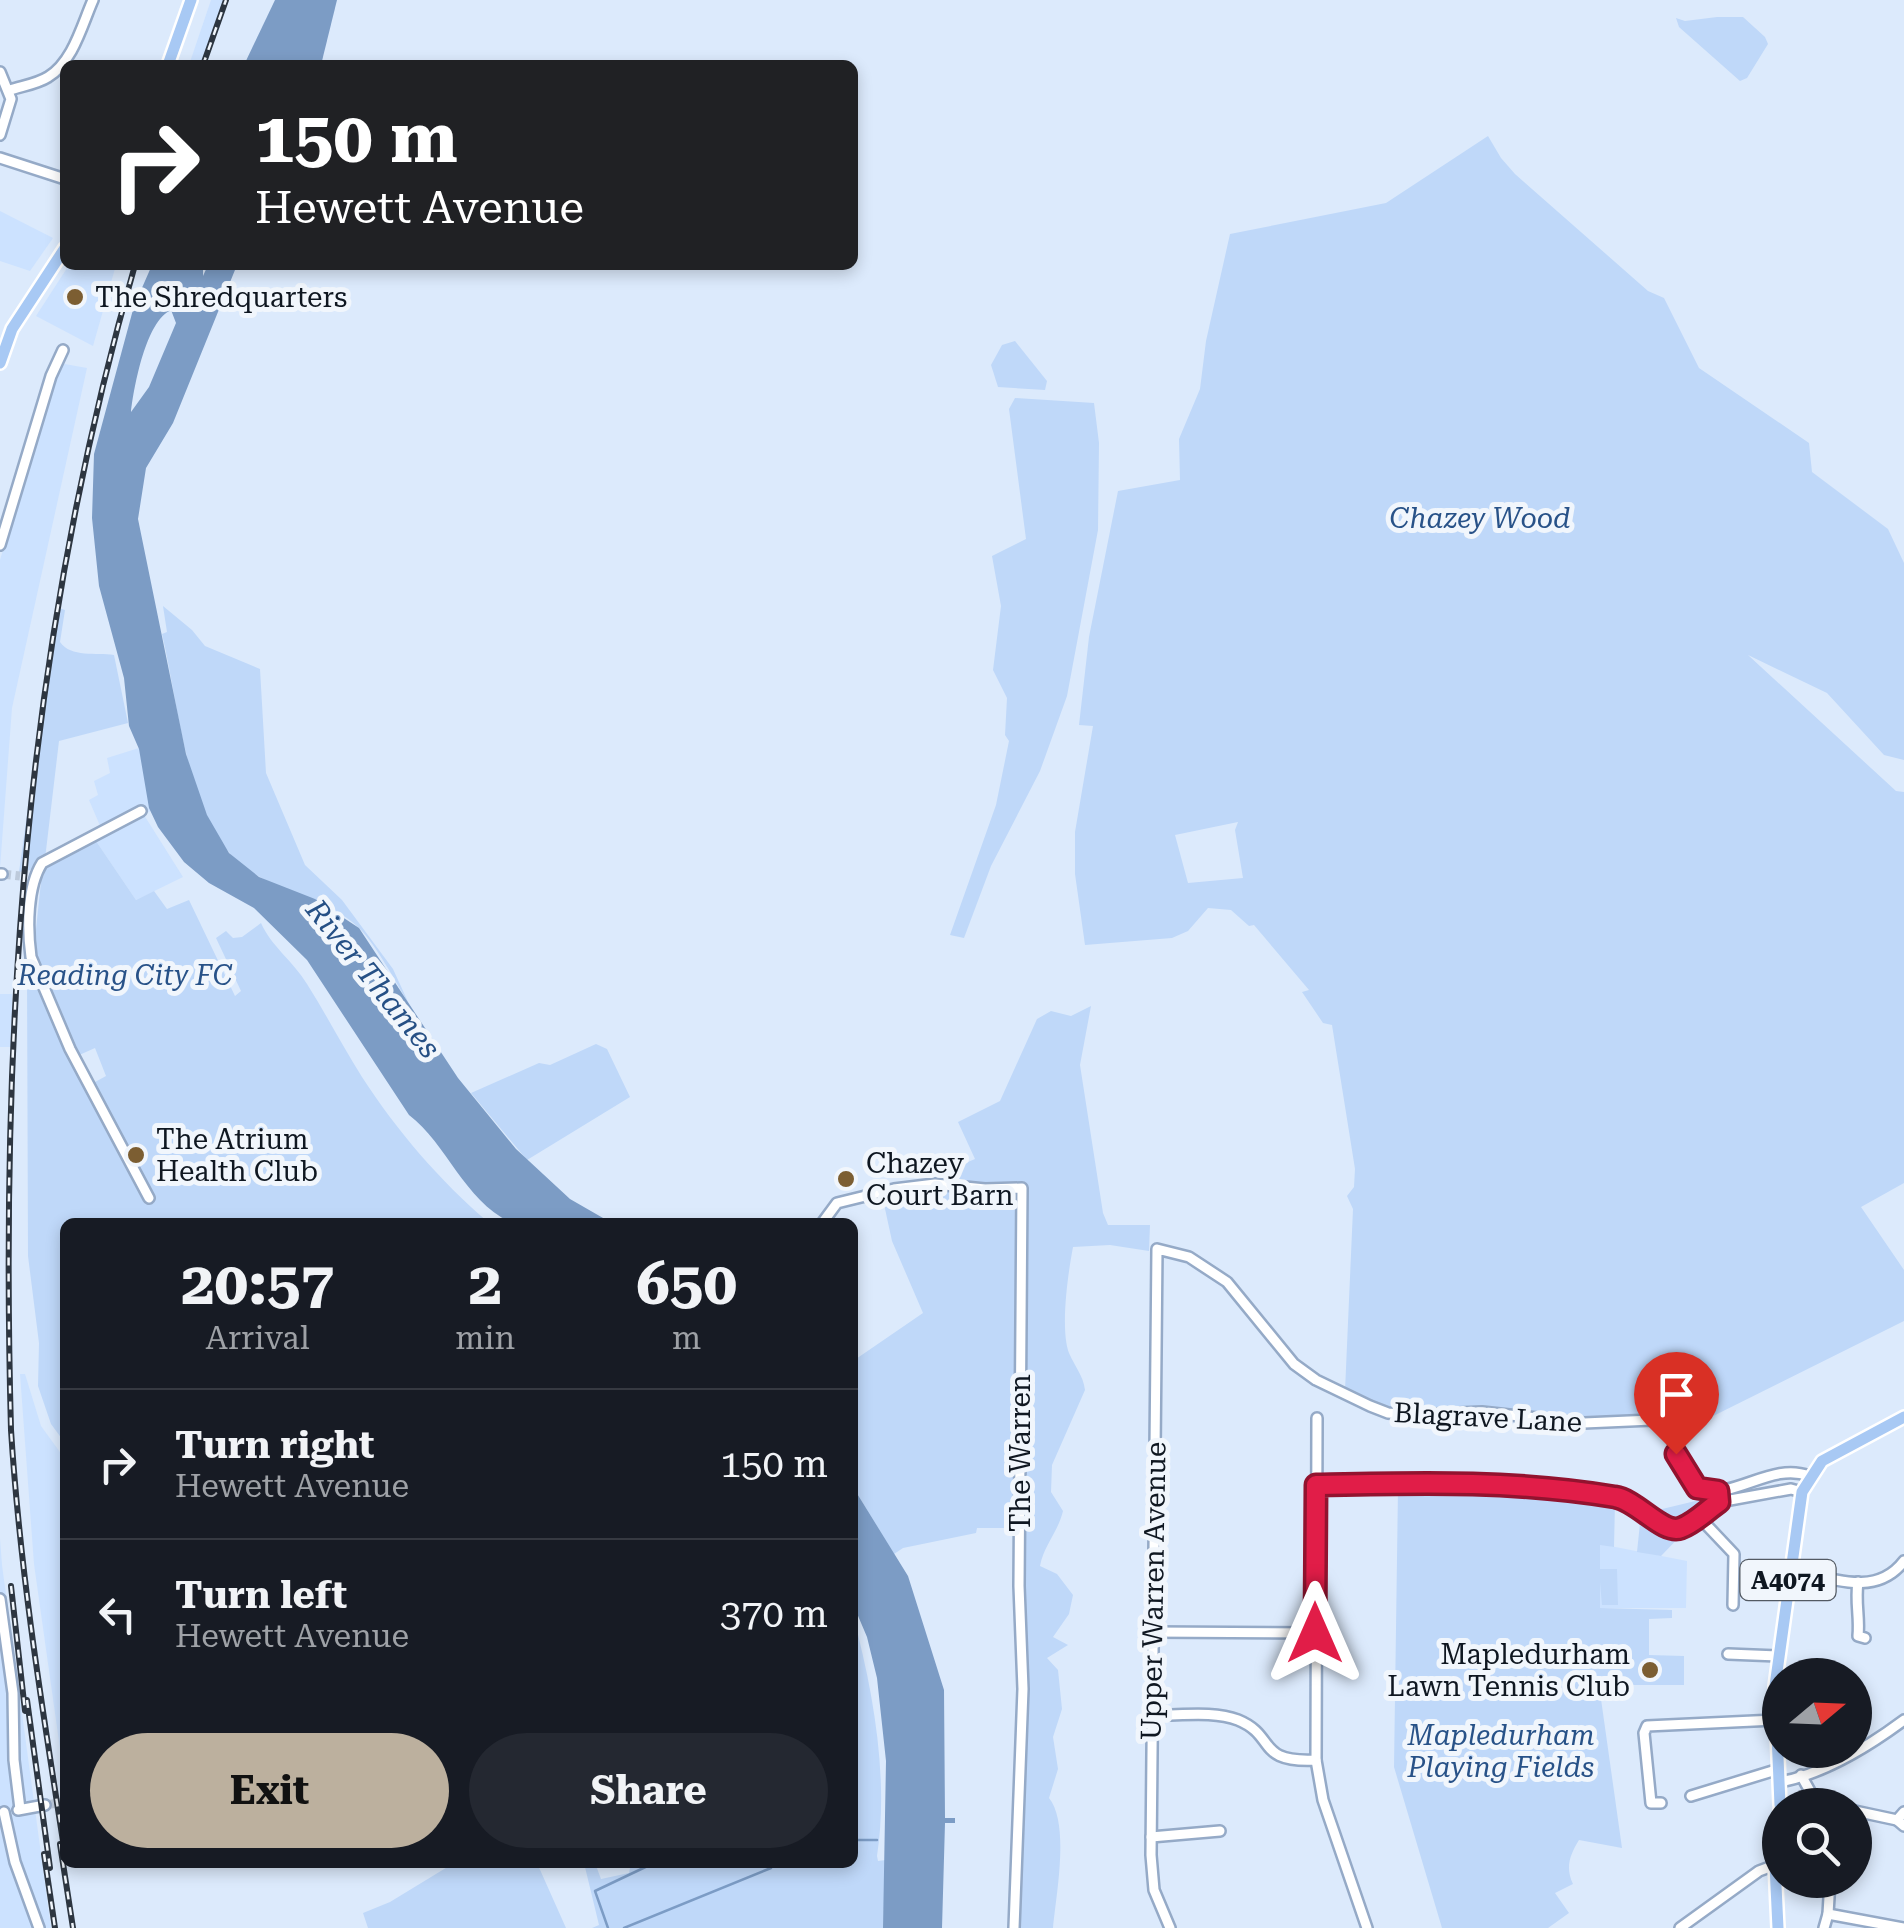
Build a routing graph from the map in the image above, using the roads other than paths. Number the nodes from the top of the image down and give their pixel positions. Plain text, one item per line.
1 (92, 0) edge
2 (191, 0) edge
3 (65, 60) edge
4 (170, 60) edge
5 (60, 66) edge
6 (0, 72) edge
7 (10, 90) junction
8 (0, 135) edge
9 (0, 158) edge
10 (60, 177) edge
11 (60, 256) edge
12 (12, 329) junction
13 (0, 338) edge
14 (62, 350) dead end
15 (1, 354) edge
16 (0, 545) edge
17 (141, 811) dead end
18 (20, 876) tunnel mouth
19 (34, 877) junction
20 (148, 1198) dead end
21 (826, 1218) edge
22 (1157, 1250) joint
23 (1904, 1417) edge
24 (1317, 1418) dead end
25 (1809, 1476) junction
26 (1316, 1485) junction
27 (1802, 1492) junction
28 (1719, 1496) junction
29 (1698, 1516) junction
30 (1904, 1561) edge
31 (1790, 1569) junction
32 (1858, 1582) junction
33 (1731, 1598) dead end
34 (0, 1599) edge
35 (1152, 1632) junction
36 (1315, 1633) junction
37 (1858, 1636) dead end
38 (1728, 1653) dead end
39 (1778, 1656) joint
40 (1152, 1715) junction
41 (1904, 1720) edge
42 (1762, 1721) edge
43 (1316, 1760) junction
44 (1778, 1768) edge
45 (1779, 1775) junction
46 (1801, 1775) junction
47 (1779, 1788) edge
48 (1808, 1788) edge
49 (1692, 1796) dead end
50 (1651, 1804) dead end
51 (46, 1805) tunnel mouth
52 (20, 1809) junction
53 (2, 1812) edge
54 (1872, 1814) edge
55 (1902, 1820) edge
56 (1220, 1831) dead end
57 (1151, 1837) junction
58 (1762, 1870) edge
59 (1777, 1898) edge
60 (1829, 1898) edge
61 (1828, 1914) junction
62 (39, 1928) edge
63 (1014, 1928) edge
64 (1170, 1928) edge
65 (1367, 1928) edge
66 (1680, 1928) edge
67 (1778, 1928) edge
68 (1824, 1928) edge
69 (1904, 1928) edge

1 - 3 street
2 - 4 main road
5 - 7 street
6 - 7 street
7 - 8 street
9 - 10 street
11 - 12 main road
12 - 13 main road
12 - 15 main road
14 - 16 street
17 - 19 street
18 - 19 street
19 - 20 street
21 - 63 street, The Warren
22 - 28 street, Blagrave Lane
22 - 35 street, Upper Warren Avenue
23 - 25 main road, A4074
24 - 26 street
25 - 27 main road, A4074
25 - 28 street
26 - 29 street
26 - 36 street
27 - 28 street
27 - 31 main road, A4074
28 - 29 street
29 - 33 street
30 - 32 street
31 - 32 street
31 - 39 main road, A4074
32 - 37 street
34 - 52 street
35 - 36 street
35 - 40 street, Upper Warren Avenue
36 - 43 street
38 - 39 street
40 - 43 street
40 - 57 street, Upper Warren Avenue
41 - 46 street
42 - 50 street
43 - 65 street
44 - 45 main road, A4074
45 - 46 street
45 - 47 main road, A4074
45 - 49 street
46 - 48 street
51 - 52 street
52 - 53 street
53 - 62 street
54 - 55 street
56 - 57 street
57 - 64 street, Upper Warren Avenue
58 - 66 street
59 - 67 main road, A4074
60 - 61 street
61 - 68 street
61 - 69 street

